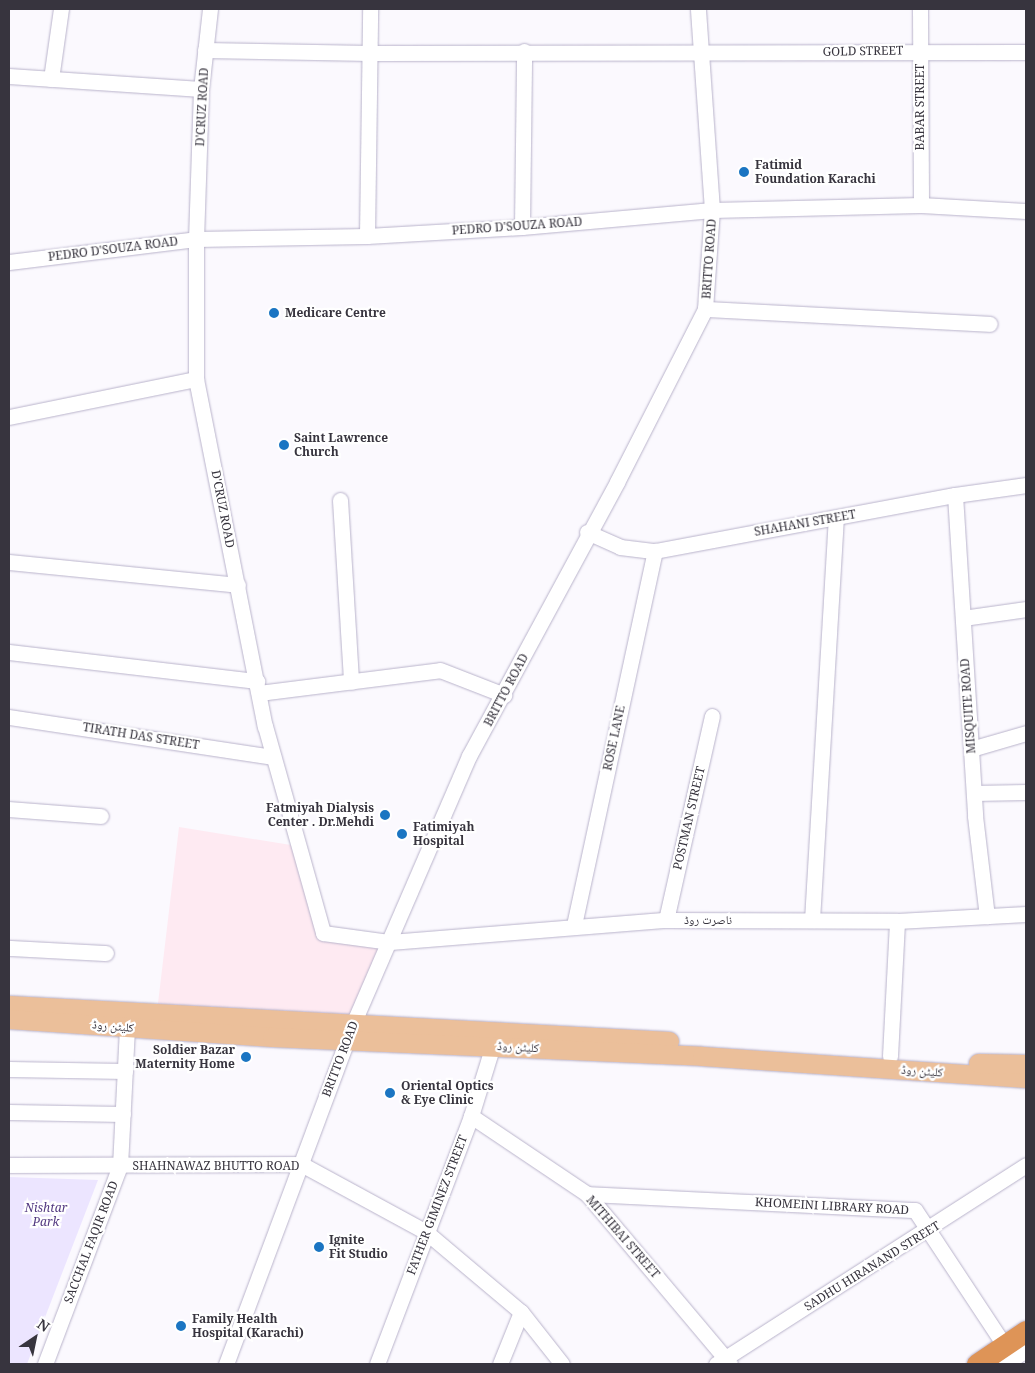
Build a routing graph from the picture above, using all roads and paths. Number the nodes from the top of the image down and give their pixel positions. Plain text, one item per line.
1 (61, 9) edge
2 (210, 9) edge
3 (370, 9) edge
4 (698, 9) edge
5 (920, 9) edge
6 (205, 50) junction
7 (524, 51) junction
8 (920, 51) junction
9 (1026, 52) edge
10 (370, 53) junction
11 (700, 53) junction
12 (9, 76) edge
13 (51, 79) junction
14 (201, 88) junction
15 (921, 205) junction
16 (712, 210) junction
17 (1026, 211) edge
18 (522, 227) junction
19 (367, 236) junction
20 (196, 238) junction
21 (9, 262) edge
22 (705, 309) junction
23 (990, 324) dead end
24 (196, 379) junction
25 (9, 417) edge
26 (1026, 485) edge
27 (955, 495) junction
28 (340, 500) dead end
29 (836, 518) junction
30 (587, 532) junction
31 (654, 551) junction
32 (9, 562) edge
33 (238, 585) junction
34 (1026, 609) edge
35 (962, 618) junction
36 (9, 652) edge
37 (351, 682) junction
38 (258, 687) junction
39 (504, 695) junction
40 (712, 716) dead end
41 (9, 717) edge
42 (1026, 733) edge
43 (971, 749) junction
44 (273, 757) junction
45 (1026, 792) edge
46 (974, 793) junction
47 (9, 809) edge
48 (100, 816) dead end
49 (1026, 914) edge
50 (987, 916) junction
51 (666, 920) junction
52 (812, 920) junction
53 (897, 921) junction
54 (574, 925) junction
55 (390, 942) junction
56 (9, 948) edge
57 (106, 953) dead end
58 (9, 1006) edge
59 (9, 1019) edge
60 (127, 1027) junction
61 (350, 1032) junction
62 (493, 1045) junction
63 (890, 1056) junction
64 (1026, 1064) edge
65 (9, 1069) edge
66 (125, 1071) junction
67 (1026, 1078) edge
68 (9, 1112) edge
69 (123, 1114) junction
70 (471, 1116) junction
71 (301, 1164) junction
72 (1026, 1165) edge
73 (9, 1166) edge
74 (120, 1166) junction
75 (587, 1194) junction
76 (930, 1229) junction
77 (426, 1232) junction
78 (521, 1312) junction
79 (1026, 1331) edge
80 (1026, 1350) edge
81 (1005, 1355) edge
82 (724, 1362) edge
83 (45, 1364) edge
84 (226, 1364) edge
85 (377, 1364) edge
86 (500, 1364) edge
87 (562, 1364) edge
88 (977, 1364) edge

1 - 13 street
2 - 6 street, D'CRUZ ROAD
3 - 10 street
4 - 11 street, BRITTO ROAD
5 - 8 street, BABAR STREET
6 - 10 street, GOLD STREET
6 - 14 street, D'CRUZ ROAD
7 - 10 street, GOLD STREET
7 - 11 street, GOLD STREET
7 - 18 street
8 - 9 street, GOLD STREET
8 - 11 street, GOLD STREET
8 - 15 street, BABAR STREET
10 - 19 street
11 - 16 street, BRITTO ROAD
12 - 13 street
13 - 14 street
14 - 20 street, D'CRUZ ROAD
15 - 16 street, PEDRO D'SOUZA ROAD
15 - 17 street, PEDRO D'SOUZA ROAD
16 - 18 street, PEDRO D'SOUZA ROAD
16 - 22 street, BRITTO ROAD
18 - 19 street, PEDRO D'SOUZA ROAD
19 - 20 street, PEDRO D'SOUZA ROAD
20 - 21 street, PEDRO D'SOUZA ROAD
20 - 24 street, D'CRUZ ROAD
22 - 23 street
22 - 30 street, BRITTO ROAD
24 - 25 street
24 - 33 street, D'CRUZ ROAD
26 - 27 street, SHAHANI STREET
27 - 29 street, SHAHANI STREET
27 - 35 street, MISQUITE ROAD
28 - 37 street
29 - 31 street, SHAHANI STREET
29 - 52 street
30 - 31 street, SHAHANI STREET
30 - 39 street, BRITTO ROAD
31 - 54 street, ROSE LANE
32 - 33 street
33 - 38 street, D'CRUZ ROAD
34 - 35 street
35 - 43 street, MISQUITE ROAD
36 - 38 street
37 - 38 street
37 - 39 street
38 - 44 street, D'CRUZ ROAD
39 - 55 street, BRITTO ROAD
40 - 51 street, POSTMAN STREET
41 - 44 street, TIRATH DAS STREET
42 - 43 street
43 - 46 street, MISQUITE ROAD
44 - 55 street, D'CRUZ ROAD
45 - 46 street
46 - 50 street, MISQUITE ROAD
47 - 48 street
49 - 50 street, ناصرت روڈ
50 - 53 street, ناصرت روڈ
51 - 52 street, ناصرت روڈ
51 - 54 street, ناصرت روڈ
52 - 53 street, ناصرت روڈ
53 - 63 street
54 - 55 street, ناصرت روڈ
55 - 61 street, BRITTO ROAD
56 - 57 street
58 - 61 main road, کلیٹن روڈ
59 - 60 main road, کلیٹن روڈ
60 - 61 main road, کلیٹن روڈ
60 - 66 street, SACCHAL FAQIR ROAD
61 - 62 main road, کلیٹن روڈ
61 - 63 main road, کلیٹن روڈ
61 - 71 street, BRITTO ROAD
62 - 67 main road, کلیٹن روڈ
62 - 70 street, FATHER GIMINEZ STREET
63 - 64 main road, کلیٹن روڈ
65 - 66 street
66 - 69 street, SACCHAL FAQIR ROAD
68 - 69 street
69 - 74 street, SACCHAL FAQIR ROAD
70 - 75 street, MITHIBAI STREET
70 - 77 street, FATHER GIMINEZ STREET
71 - 74 street, SHAHNAWAZ BHUTTO ROAD
71 - 77 street, SHAHNAWAZ BHUTTO ROAD
71 - 84 street, BRITTO ROAD
72 - 76 street, SADHU HIRANAND STREET
73 - 74 street, SHAHNAWAZ BHUTTO ROAD
74 - 83 street, SACCHAL FAQIR ROAD
75 - 76 street, KHOMEINI LIBRARY ROAD
75 - 82 street, MITHIBAI STREET
76 - 81 street, KHOMEINI LIBRARY ROAD
76 - 82 street, SADHU HIRANAND STREET
77 - 78 street, SHAHNAWAZ BHUTTO ROAD
77 - 85 street, FATHER GIMINEZ STREET
78 - 86 street
78 - 87 street, SHAHNAWAZ BHUTTO ROAD
79 - 81 highway
80 - 81 street
81 - 88 highway

